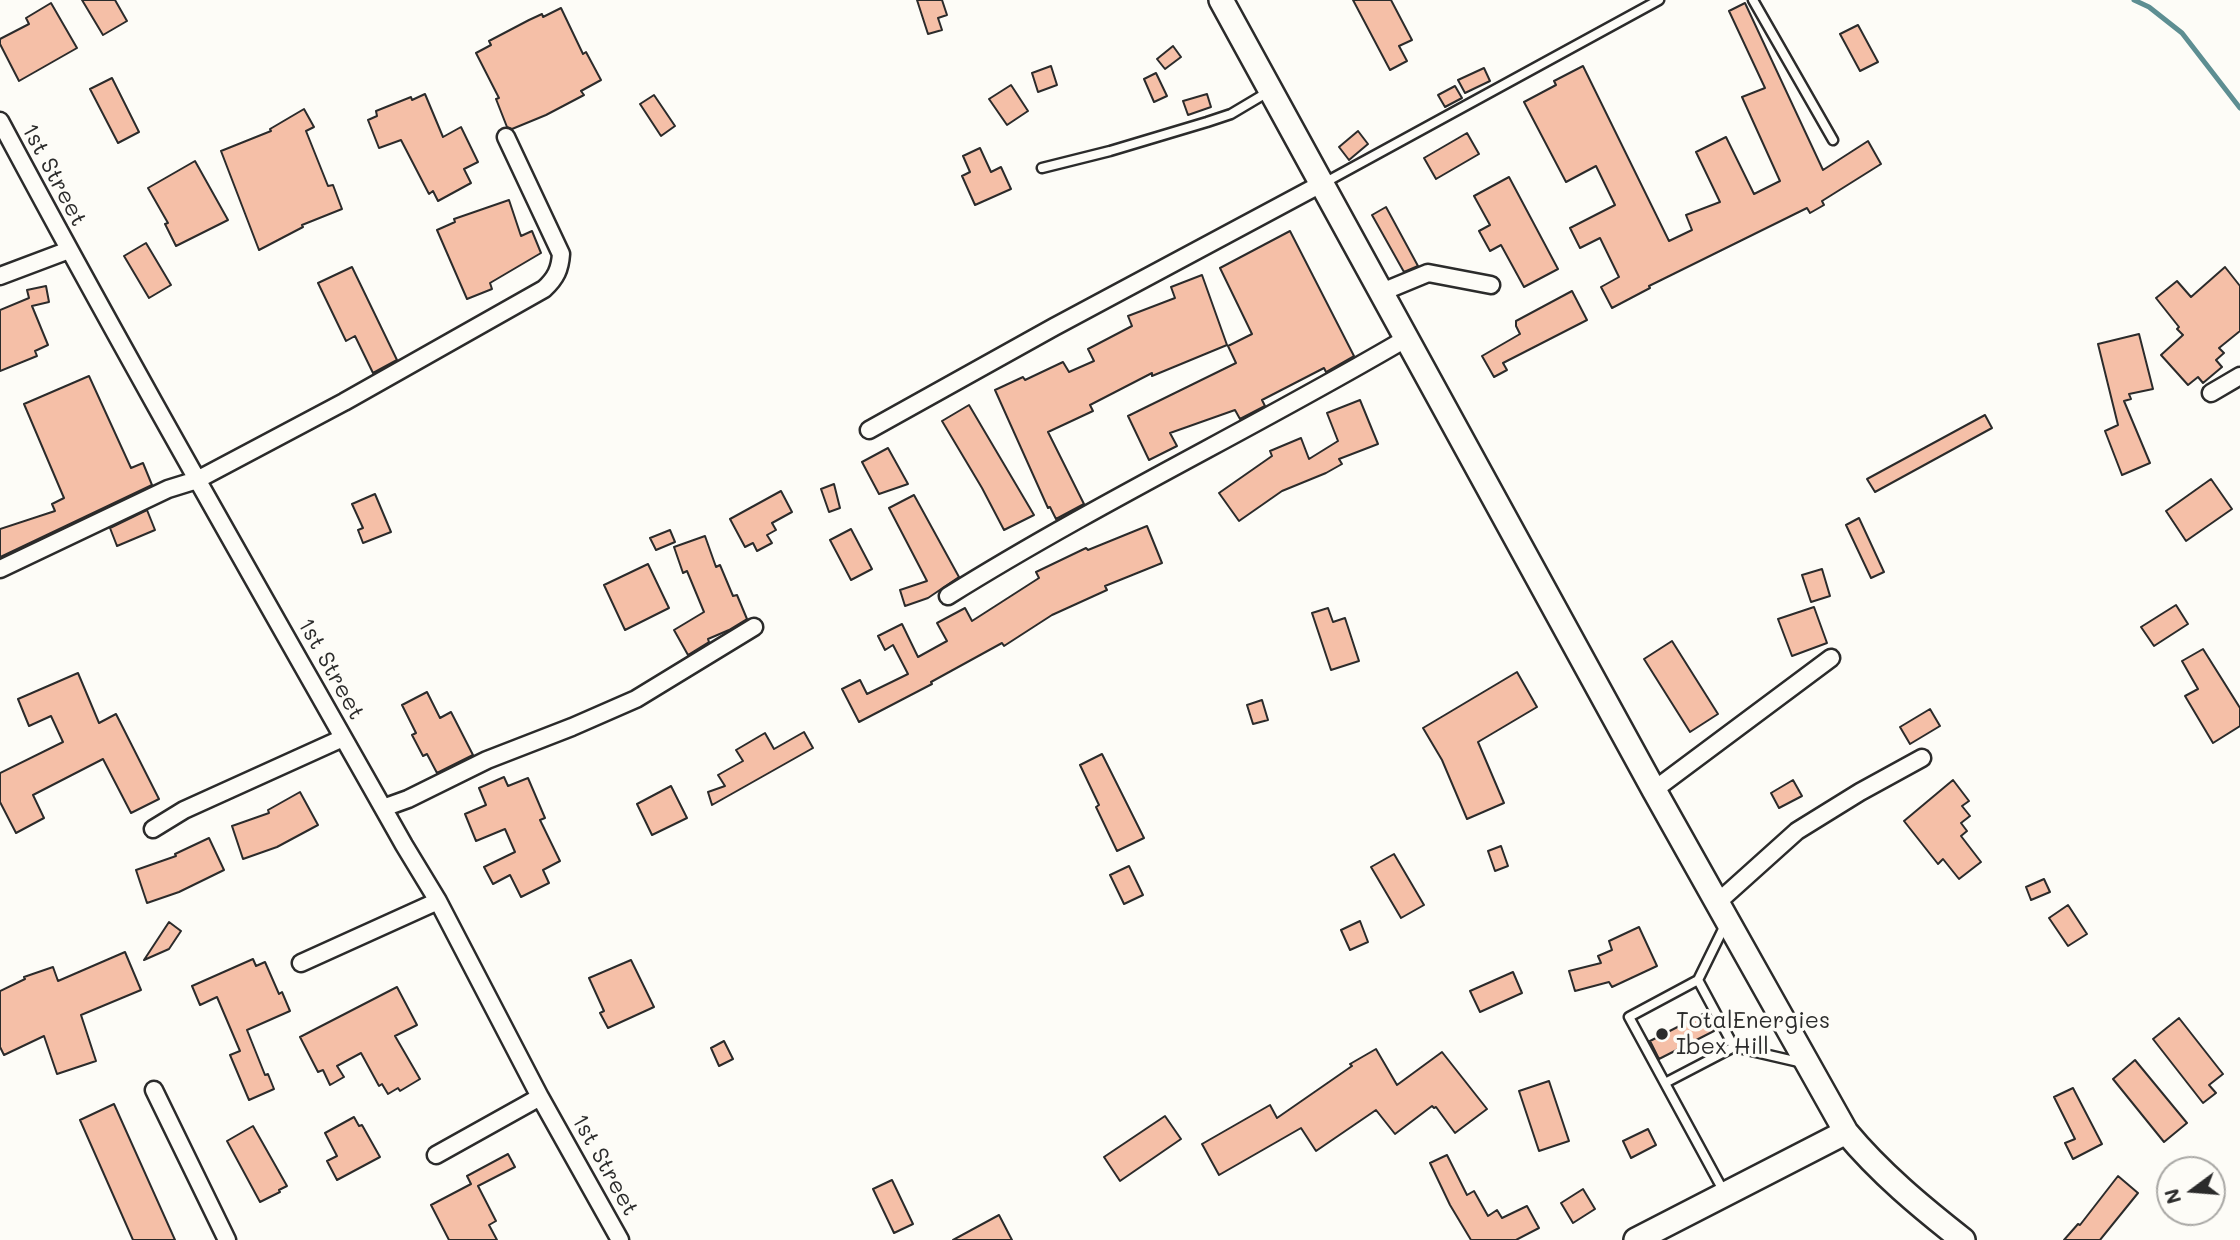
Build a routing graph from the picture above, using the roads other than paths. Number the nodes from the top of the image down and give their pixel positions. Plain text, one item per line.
1 (1221, 0) edge
2 (1659, 0) edge
3 (1753, 0) edge
4 (1270, 90) junction
5 (0, 121) edge
6 (506, 138) dead end
7 (1833, 140) dead end
8 (1042, 168) dead end
9 (1321, 184) junction
10 (69, 250) junction
11 (0, 276) edge
12 (1491, 285) dead end
13 (1382, 292) junction
14 (1407, 338) junction
15 (2240, 376) edge
16 (2211, 393) dead end
17 (869, 430) dead end
18 (197, 480) junction
19 (0, 569) edge
20 (948, 596) dead end
21 (754, 627) dead end
22 (1831, 658) dead end
23 (343, 738) junction
24 (1922, 758) dead end
25 (1654, 790) junction
26 (383, 808) junction
27 (153, 829) dead end
28 (438, 901) junction
29 (1723, 911) junction
30 (301, 963) dead end
31 (1699, 980) junction
32 (1734, 1047) junction
33 (1808, 1064) junction
34 (1665, 1083) junction
35 (154, 1090) dead end
36 (540, 1097) junction
37 (1846, 1132) junction
38 (436, 1155) dead end
39 (1725, 1194) junction
40 (227, 1240) edge
41 (620, 1240) edge
42 (1636, 1240) edge
43 (1963, 1240) edge

1 - 4 main road
2 - 9 lane
3 - 7 lane
4 - 8 lane
4 - 9 main road
5 - 10 street, 1st Street
6 - 18 street
9 - 13 main road
9 - 17 street
10 - 11 street
10 - 18 street, 1st Street
12 - 13 street
13 - 14 main road
14 - 20 street
14 - 25 main road
15 - 16 street
18 - 19 street
18 - 23 street, 1st Street
21 - 26 street
22 - 25 street
23 - 26 street, 1st Street
23 - 27 street
24 - 29 street
25 - 29 main road
26 - 28 street, 1st Street
28 - 30 street
28 - 36 street, 1st Street
29 - 31 lane
29 - 33 main road
31 - 32 lane
31 - 34 lane
32 - 33 lane
32 - 34 lane
33 - 37 main road
34 - 39 lane
35 - 40 street
36 - 38 street
36 - 41 street, 1st Street
37 - 39 main road
37 - 43 main road
39 - 42 main road

